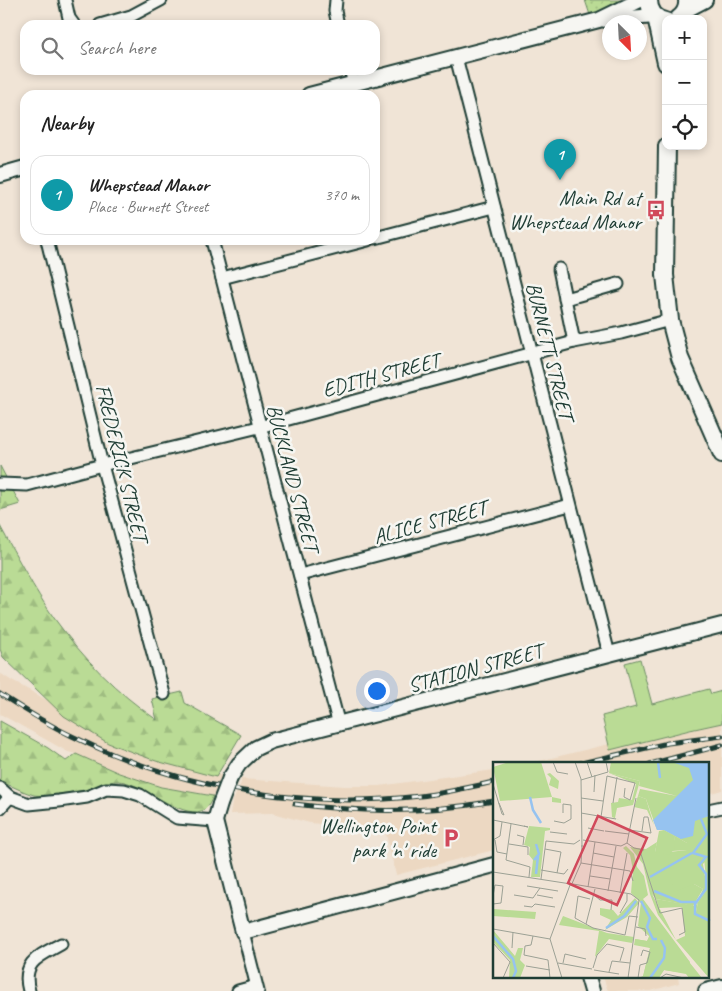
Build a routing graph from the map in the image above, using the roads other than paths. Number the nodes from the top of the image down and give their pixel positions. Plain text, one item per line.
1 (65, 0) edge
2 (161, 0) edge
3 (336, 0) edge
4 (640, 0) edge
5 (649, 0) edge
6 (705, 0) edge
7 (684, 12) edge
8 (659, 18) edge
9 (70, 20) edge
10 (117, 20) edge
11 (337, 20) edge
12 (599, 20) junction
13 (456, 57) junction
14 (666, 60) edge
15 (380, 71) edge
16 (352, 76) edge
17 (320, 90) edge
18 (667, 150) edge
19 (20, 169) edge
20 (0, 175) edge
21 (494, 207) junction
22 (380, 237) edge
23 (48, 245) edge
24 (213, 245) edge
25 (349, 245) edge
26 (560, 269) dead end
27 (222, 278) junction
28 (618, 284) dead end
29 (565, 299) junction
30 (670, 320) junction
31 (574, 342) junction
32 (532, 353) junction
33 (259, 427) junction
34 (722, 454) edge
35 (102, 465) junction
36 (0, 484) edge
37 (570, 505) junction
38 (300, 575) junction
39 (722, 625) edge
40 (609, 654) junction
41 (164, 694) dead end
42 (339, 725) junction
43 (0, 788) edge
44 (10, 797) junction
45 (0, 808) edge
46 (215, 822) junction
47 (493, 865) edge
48 (243, 932) junction
49 (61, 944) dead end
50 (588, 978) edge
51 (722, 987) edge
52 (257, 989) edge
53 (29, 991) edge
54 (238, 991) edge
55 (592, 991) edge
56 (706, 991) edge

1 - 9 street
2 - 10 street
3 - 11 street
4 - 12 street
5 - 8 main road
6 - 7 street
8 - 12 street
8 - 14 main road
12 - 13 street
13 - 15 street
13 - 21 street, BURNETT STREET
16 - 17 street
18 - 30 main road
19 - 20 street
21 - 22 street
21 - 32 street, BURNETT STREET
23 - 35 street, FREDERICK STREET
24 - 27 street, BUCKLAND STREET
25 - 27 street
26 - 29 street
27 - 33 street, BUCKLAND STREET
28 - 29 street
29 - 31 street
30 - 31 street, EDITH STREET
30 - 34 main road
31 - 32 street, EDITH STREET
32 - 33 street, EDITH STREET
32 - 37 street, BURNETT STREET
33 - 35 street, EDITH STREET
33 - 38 street, BUCKLAND STREET
35 - 36 street, EDITH STREET
35 - 41 street, FREDERICK STREET
37 - 38 street, ALICE STREET
37 - 40 street, BURNETT STREET
38 - 42 street, BUCKLAND STREET
39 - 40 street, STATION STREET
40 - 42 street, STATION STREET
42 - 46 street, STATION STREET, bridge
43 - 44 street
44 - 45 street
44 - 46 street
46 - 48 street
47 - 48 street
48 - 52 street
49 - 53 street
50 - 55 street
51 - 56 street
52 - 54 street

